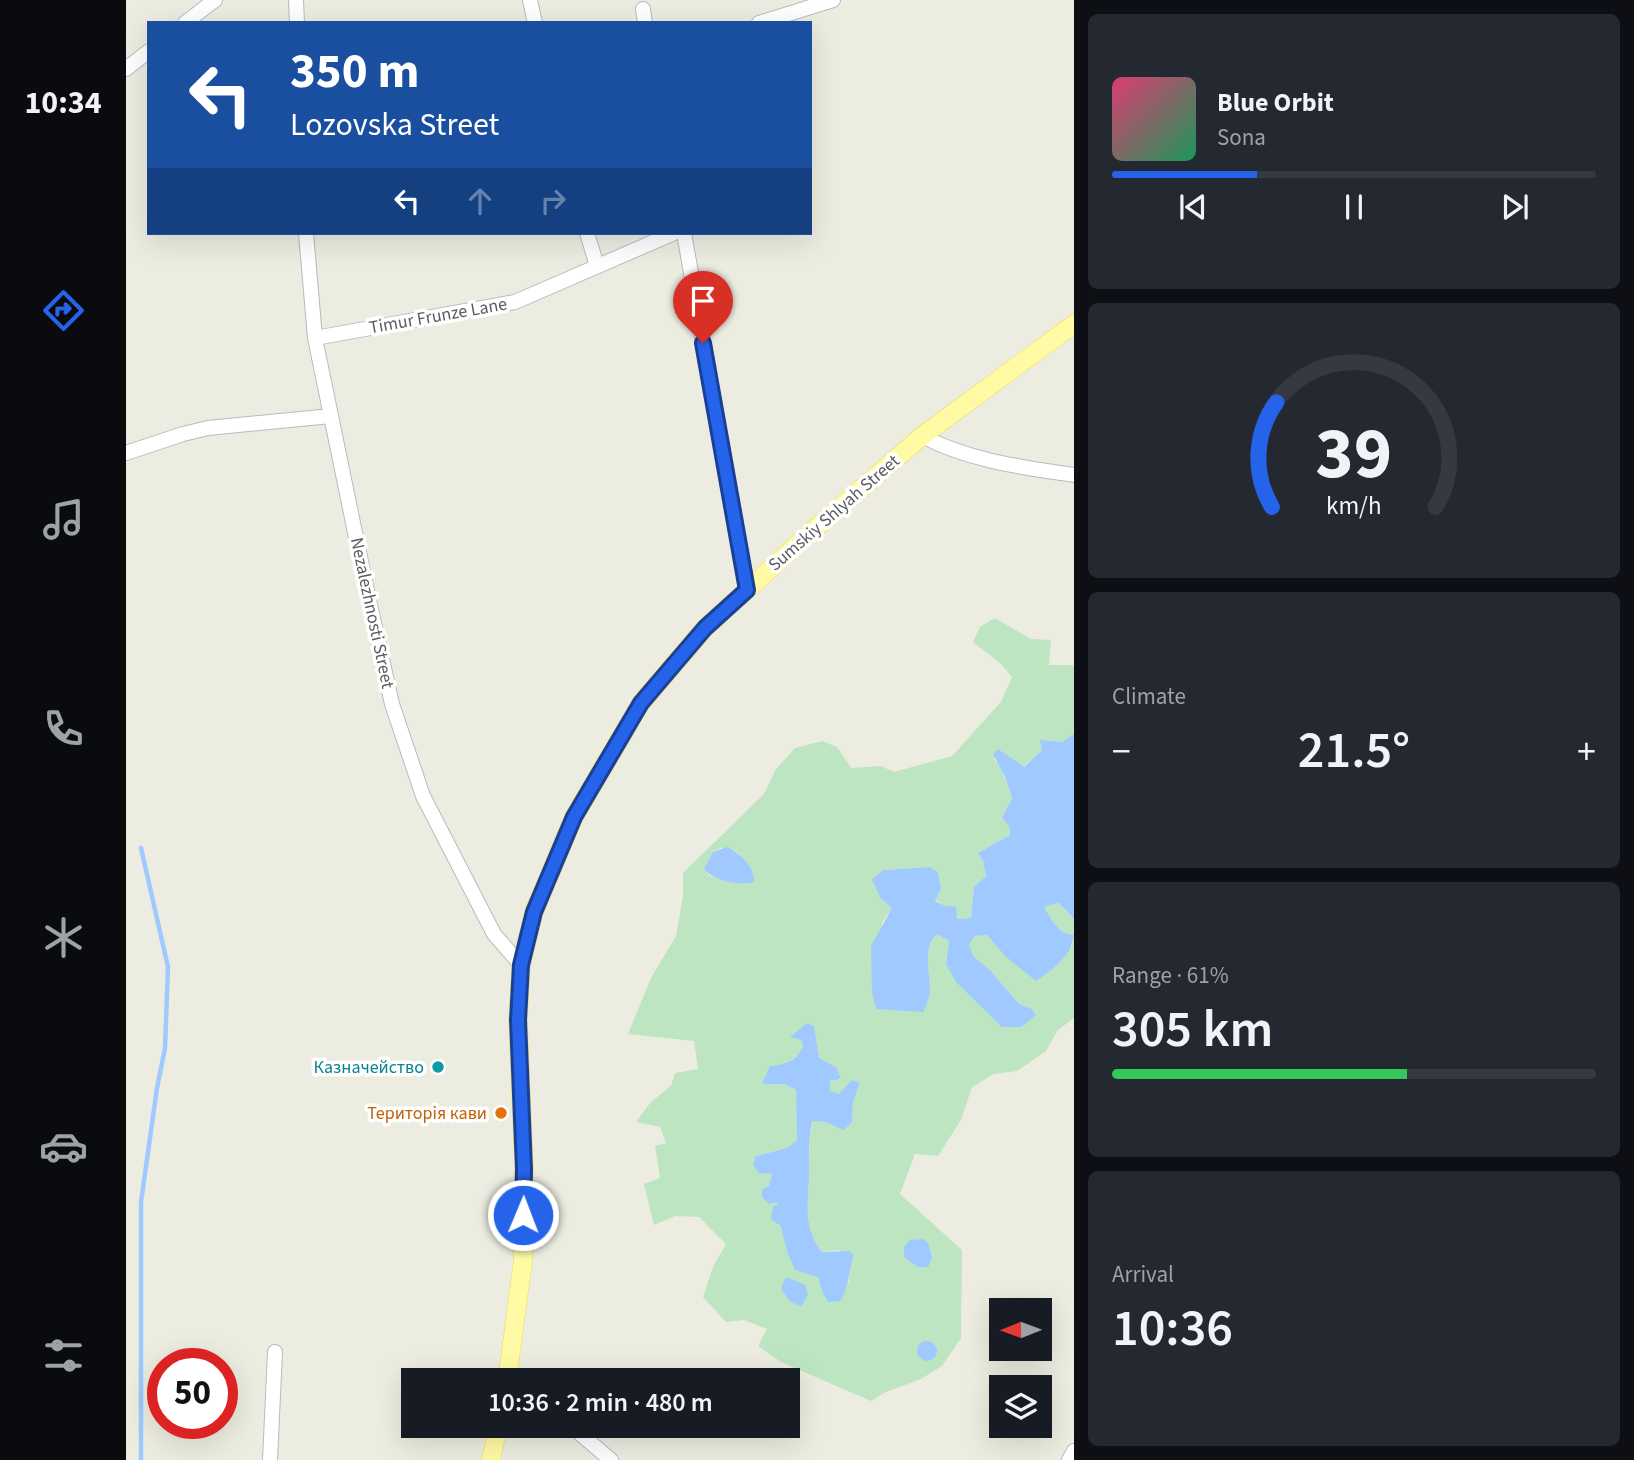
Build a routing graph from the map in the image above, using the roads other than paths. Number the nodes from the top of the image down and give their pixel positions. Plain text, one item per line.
1 (215, 0) edge
2 (296, 0) edge
3 (530, 0) edge
4 (834, 0) edge
5 (189, 21) edge
6 (297, 21) edge
7 (535, 21) edge
8 (766, 21) edge
9 (147, 53) edge
10 (126, 69) edge
11 (306, 235) edge
12 (588, 235) edge
13 (669, 235) edge
14 (684, 235) edge
15 (597, 266) junction
16 (1074, 324) edge
17 (315, 338) junction
18 (331, 416) junction
19 (922, 436) junction
20 (126, 453) edge
21 (1074, 475) edge
22 (747, 590) junction
23 (521, 965) junction
24 (275, 1352) dead end
25 (511, 1368) edge
26 (496, 1438) edge
27 (584, 1438) edge
28 (1074, 1451) edge
29 (270, 1460) edge
30 (491, 1460) edge
31 (611, 1460) edge
32 (1069, 1460) edge

1 - 5 street
2 - 6 street
3 - 7 street
4 - 8 street
9 - 10 street
11 - 17 street, Nezalezhnosti Street
12 - 15 street
13 - 15 street, Timur Frunze Lane
14 - 22 street
15 - 17 street, Timur Frunze Lane
16 - 19 main road, Sumskiy Shlyah Street
17 - 18 street, Nezalezhnosti Street
18 - 20 street
18 - 23 street, Nezalezhnosti Street
19 - 21 street
19 - 22 main road, Sumskiy Shlyah Street
22 - 23 main road, Sumskiy Shlyah Street
23 - 25 main road, Sumskiy Shlyah Street
24 - 29 street
26 - 30 main road
27 - 31 street
28 - 32 street

